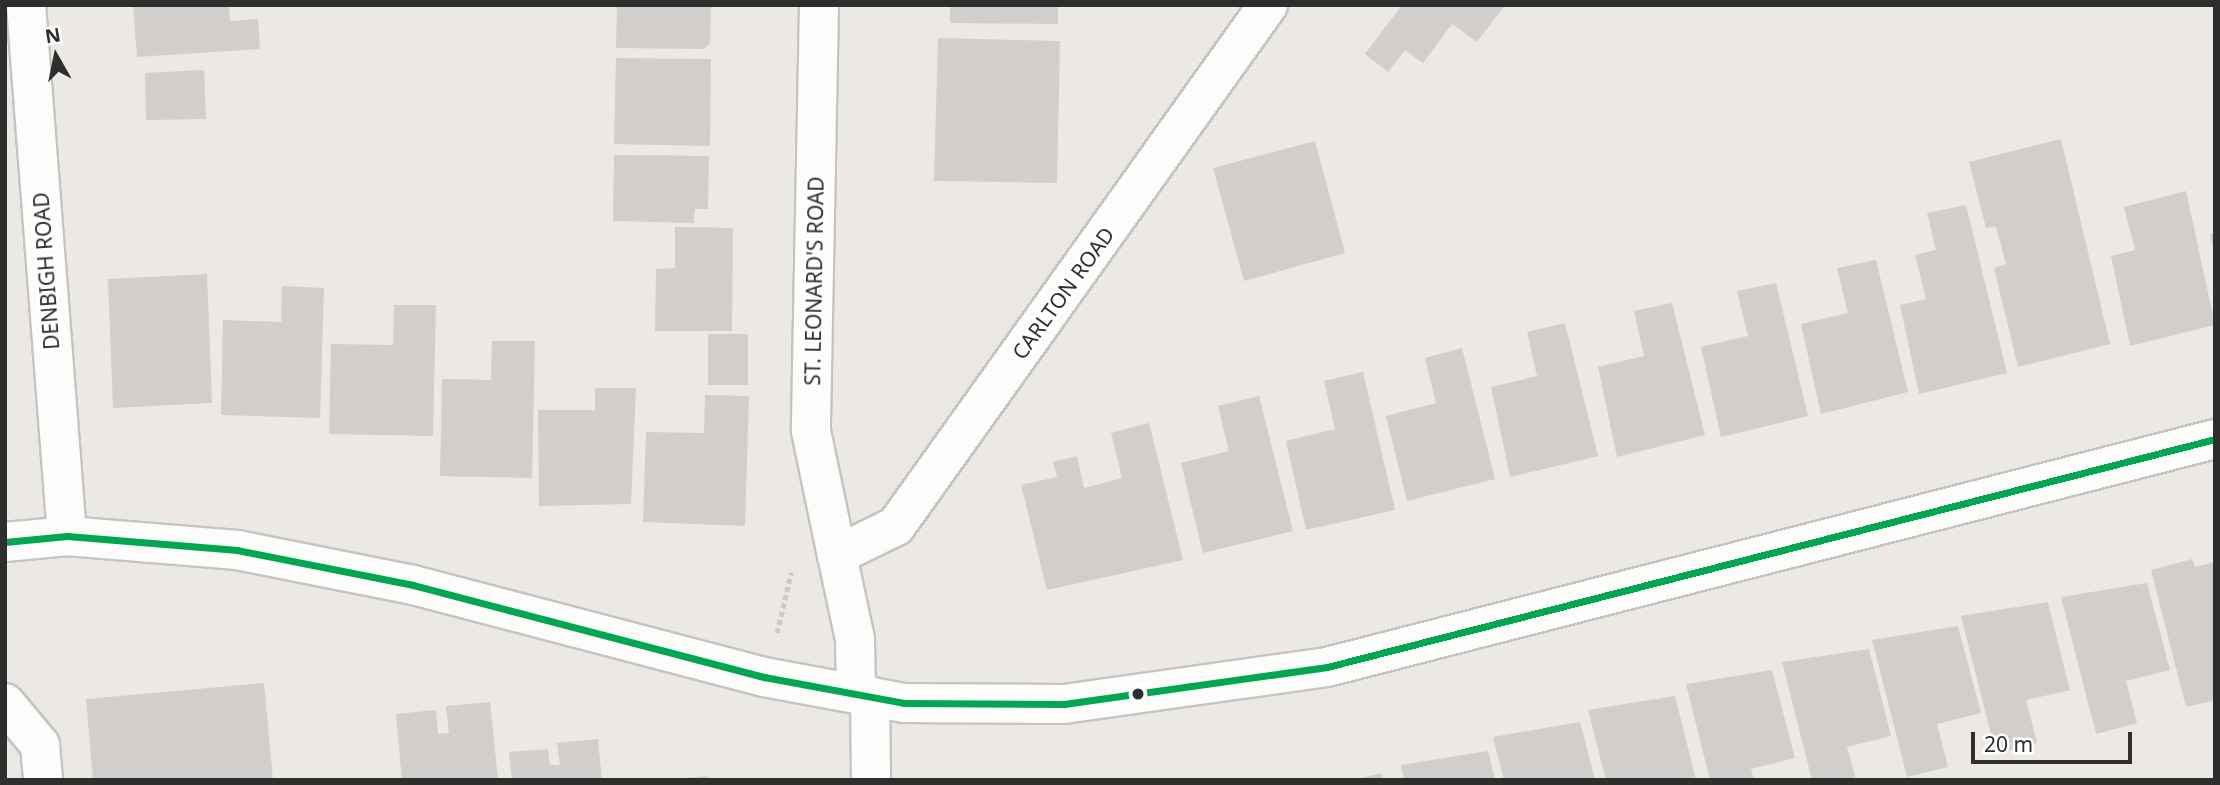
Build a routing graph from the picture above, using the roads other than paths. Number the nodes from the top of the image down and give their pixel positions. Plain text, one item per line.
1 (26, 5) edge
2 (819, 5) edge
3 (1268, 5) edge
4 (2215, 439) edge
5 (67, 536) junction
6 (5, 542) edge
7 (836, 555) junction
8 (863, 694) junction
9 (5, 703) edge
10 (43, 780) edge
11 (871, 780) edge

1 - 5 street, DENBIGH ROAD
2 - 7 street, ST. LEONARD'S ROAD
3 - 7 street, CARLTON ROAD
4 - 8 street
5 - 6 street
5 - 8 street
7 - 8 street, ST. LEONARD'S ROAD
8 - 11 street, ST. LEONARD'S ROAD
9 - 10 street

